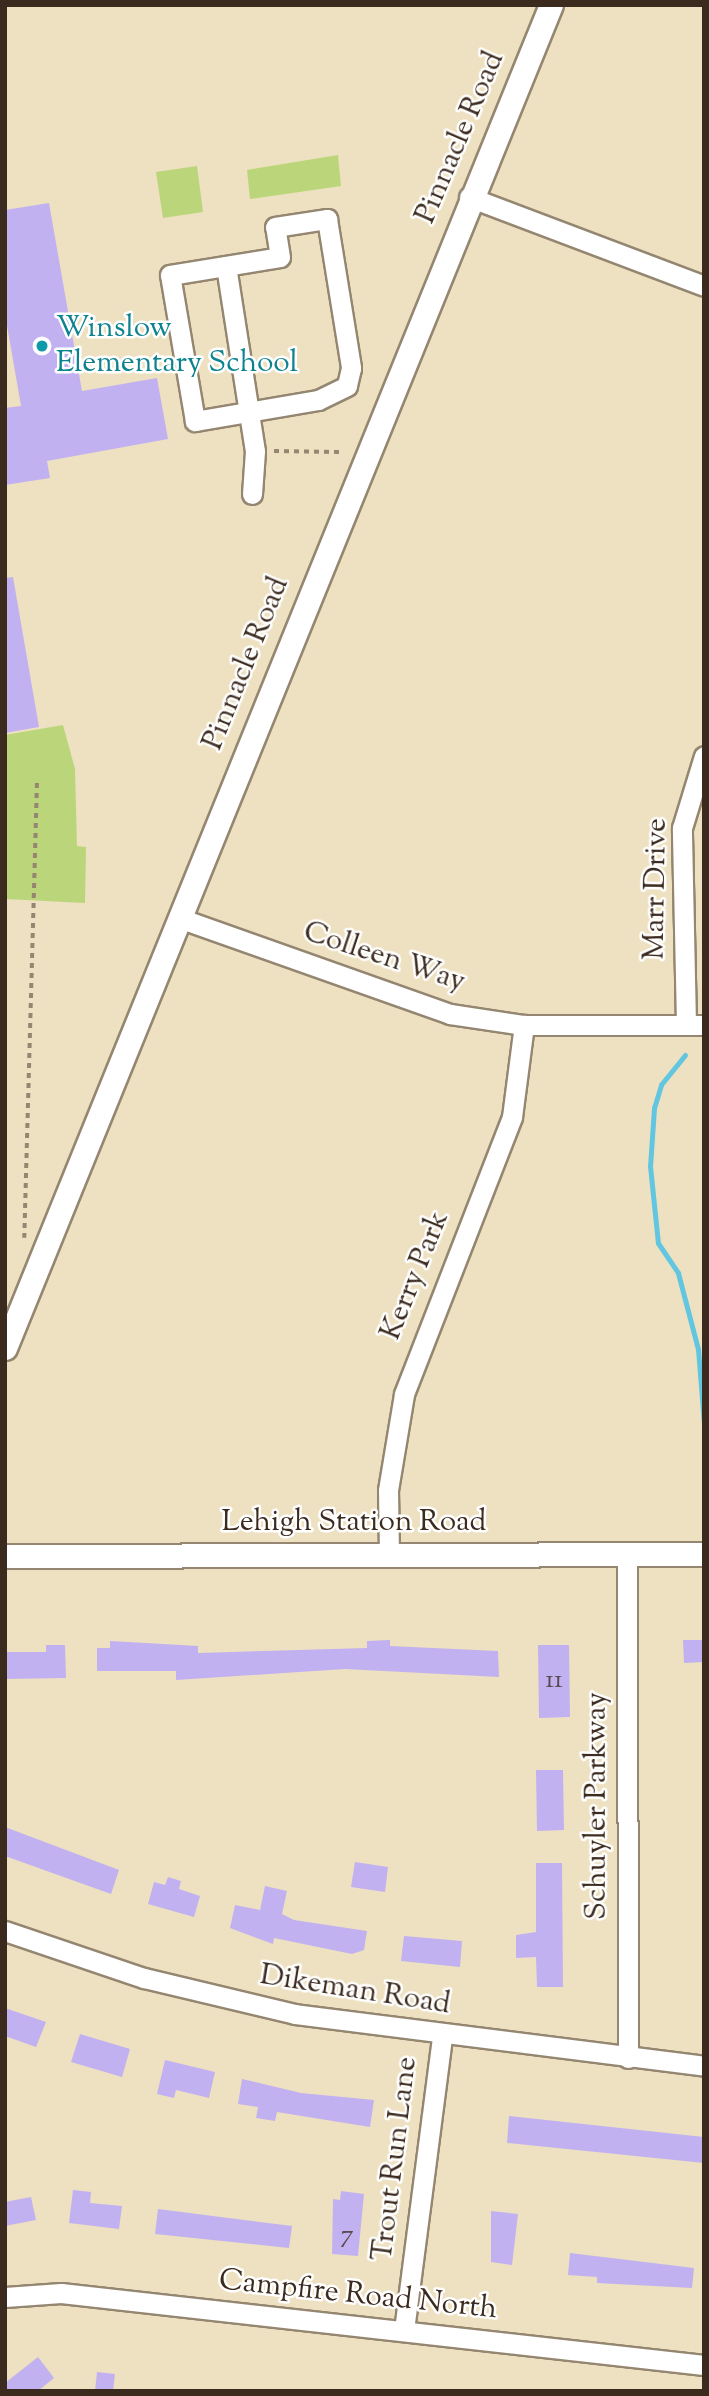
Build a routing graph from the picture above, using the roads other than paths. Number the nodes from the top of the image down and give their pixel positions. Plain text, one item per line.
1 (551, 5) edge
2 (469, 197) junction
3 (226, 266) junction
4 (704, 286) edge
5 (250, 412) junction
6 (252, 494) dead end
7 (704, 756) edge
8 (179, 918) junction
9 (524, 1025) junction
10 (695, 1025) edge
11 (5, 1348) edge
12 (389, 1554) junction
13 (627, 1554) junction
14 (704, 1554) edge
15 (5, 1556) edge
16 (5, 1931) edge
17 (442, 2036) junction
18 (628, 2058) junction
19 (704, 2066) edge
20 (5, 2297) edge
21 (404, 2330) junction
22 (704, 2365) edge

1 - 2 main road, Pinnacle Road
2 - 4 street
2 - 8 main road, Pinnacle Road
3 - 5 street
3 - 5 street
3 - 5 street
5 - 6 street
7 - 10 street, Marr Drive
8 - 9 street, Colleen Way
8 - 11 main road, Pinnacle Road
9 - 10 street, Colleen Way
9 - 12 street, Kerry Park
12 - 13 main road, Lehigh Station Road
12 - 15 main road, Lehigh Station Road
13 - 14 main road, Lehigh Station Road
13 - 18 street, Schuyler Parkway
16 - 17 street, Dikeman Road
17 - 18 street, Dikeman Road
17 - 21 street, Trout Run Lane
18 - 19 street, Dikeman Road
20 - 21 street, Campfire Road North
21 - 22 street, Campfire Road North

